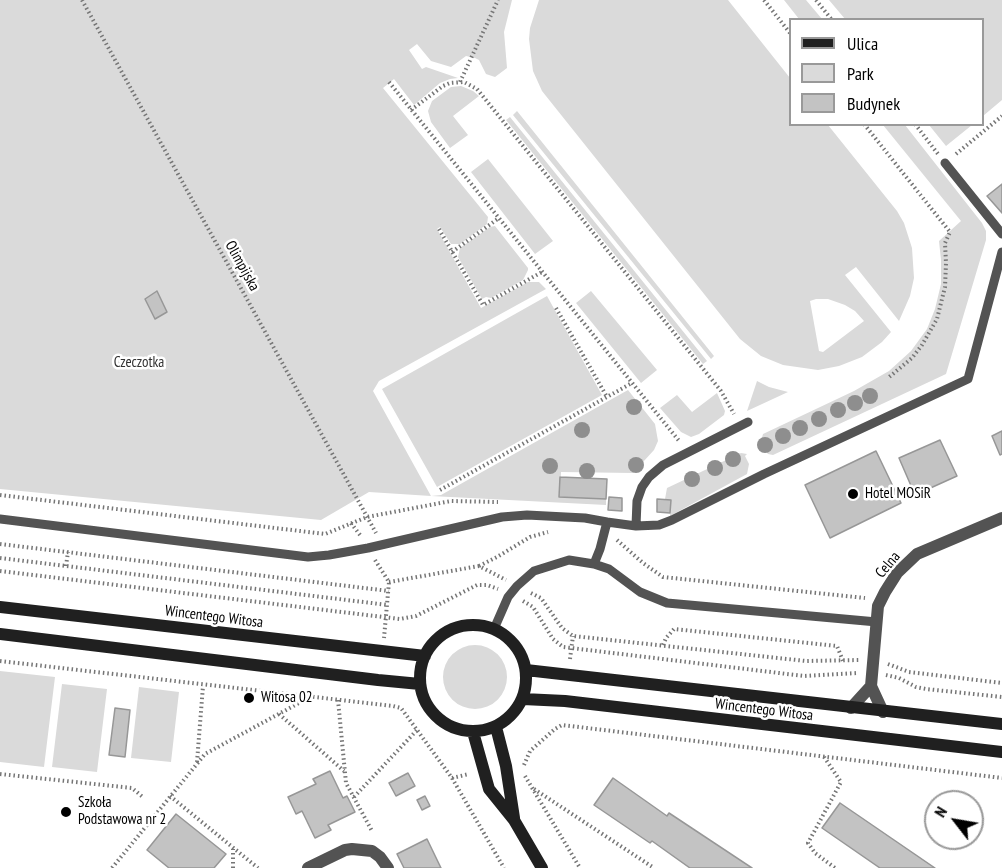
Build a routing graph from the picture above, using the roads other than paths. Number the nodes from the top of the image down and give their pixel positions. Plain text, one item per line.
1 (945, 163) road end
2 (1002, 234) edge
3 (1002, 252) edge
4 (744, 424) road end
5 (1002, 518) edge
6 (0, 519) edge
7 (607, 522) junction
8 (636, 526) junction
9 (594, 564) junction
10 (0, 607) edge
11 (876, 622) junction
12 (494, 629) junction
13 (0, 634) edge
14 (425, 656) junction
15 (526, 670) junction
16 (420, 684) junction
17 (871, 687) junction
18 (523, 699) junction
19 (851, 708) junction
20 (883, 712) junction
21 (1002, 724) edge
22 (496, 727) junction
23 (473, 732) junction
24 (1002, 752) edge
25 (514, 820) junction
26 (308, 868) edge
27 (388, 868) edge
28 (542, 868) edge

1 - 2 lane
3 - 8 lane
4 - 8 lane
5 - 11 street, Celna
6 - 7 lane
7 - 8 lane
7 - 9 lane
9 - 11 lane
9 - 12 lane
10 - 14 main road, Wincentego Witosa
11 - 17 street, Celna
12 - 14 main road
12 - 15 main road
13 - 16 main road
14 - 16 main road
15 - 18 main road
15 - 19 main road, Wincentego Witosa
16 - 23 main road
17 - 19 street
17 - 20 street
18 - 22 main road
18 - 24 main road, Wincentego Witosa
19 - 20 main road, Wincentego Witosa
20 - 21 main road, Wincentego Witosa
22 - 23 main road
22 - 25 main road
23 - 25 main road
25 - 28 main road
26 - 27 street

